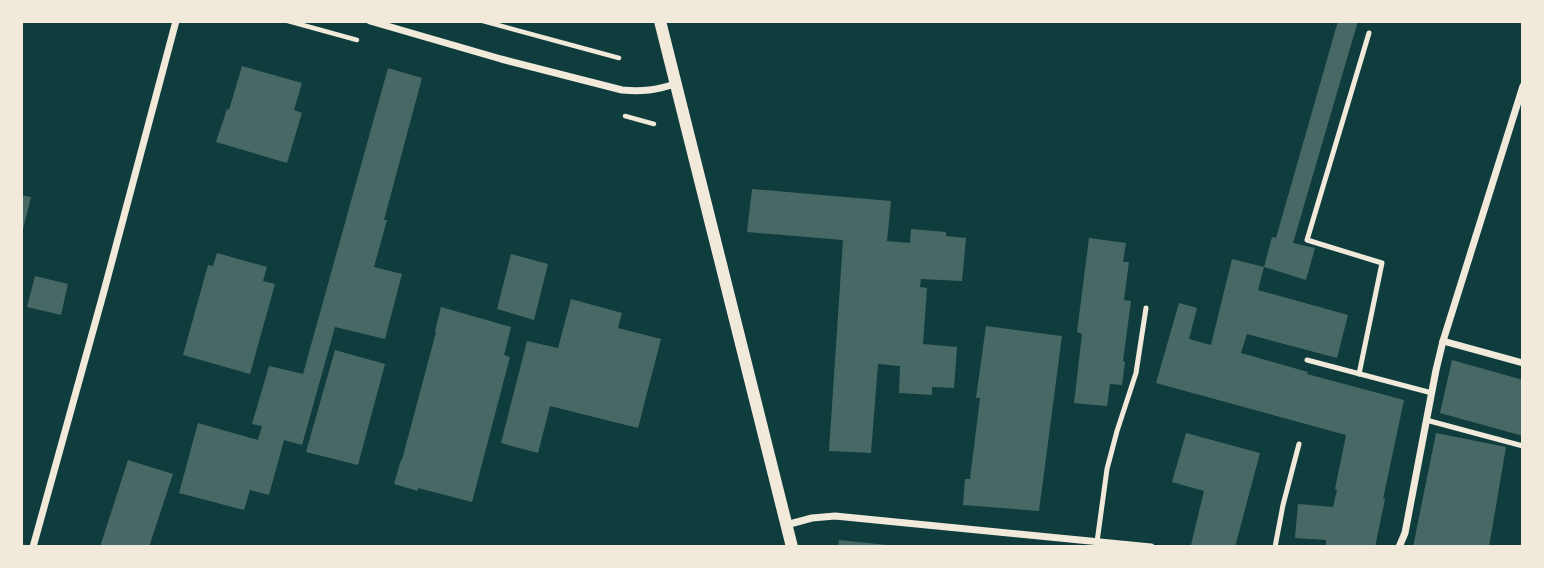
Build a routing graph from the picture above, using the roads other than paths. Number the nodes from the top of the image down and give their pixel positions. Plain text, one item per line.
1 (176, 21) edge
2 (370, 21) edge
3 (660, 21) edge
4 (1369, 33) dead end
5 (676, 84) junction
6 (1523, 86) edge
7 (1146, 307) dead end
8 (1443, 341) junction
9 (1307, 360) dead end
10 (1523, 363) edge
11 (1359, 374) junction
12 (1432, 393) junction
13 (1426, 420) junction
14 (1299, 444) dead end
15 (1523, 446) edge
16 (786, 525) junction
17 (1097, 542) junction
18 (1400, 546) edge
19 (33, 547) edge
20 (792, 547) edge
21 (1151, 547) edge
22 (1275, 547) edge

1 - 19 street
2 - 5 street
3 - 5 street
4 - 11 lane
5 - 16 street
6 - 8 street
7 - 17 lane
8 - 10 street
8 - 12 street
9 - 11 lane
11 - 12 lane
12 - 13 street
13 - 15 lane
13 - 18 street
14 - 22 lane
16 - 17 street
16 - 20 street
17 - 21 street

